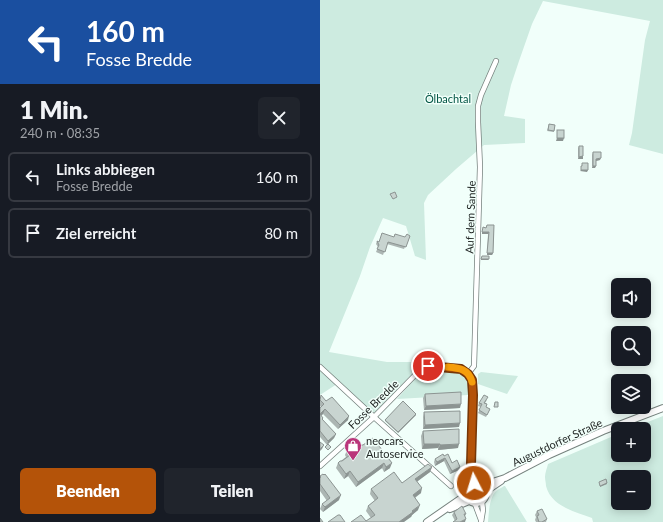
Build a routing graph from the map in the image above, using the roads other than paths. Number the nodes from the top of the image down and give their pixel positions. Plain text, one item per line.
1 (496, 61) dead end
2 (320, 367) edge
3 (468, 374) junction
4 (663, 408) edge
5 (374, 417) junction
6 (320, 466) edge
7 (451, 486) dead end
8 (479, 486) junction
9 (467, 498) junction
10 (479, 503) junction
11 (481, 521) edge
12 (427, 522) edge

1 - 3 street, Auf dem Sande
2 - 5 street
3 - 5 street, Fosse Bredde
3 - 8 street
4 - 8 main road, Augustdorfer Straße
5 - 6 street, Fosse Bredde
5 - 7 street
8 - 9 main road
8 - 10 main road
9 - 10 main road
9 - 12 main road
10 - 11 street

